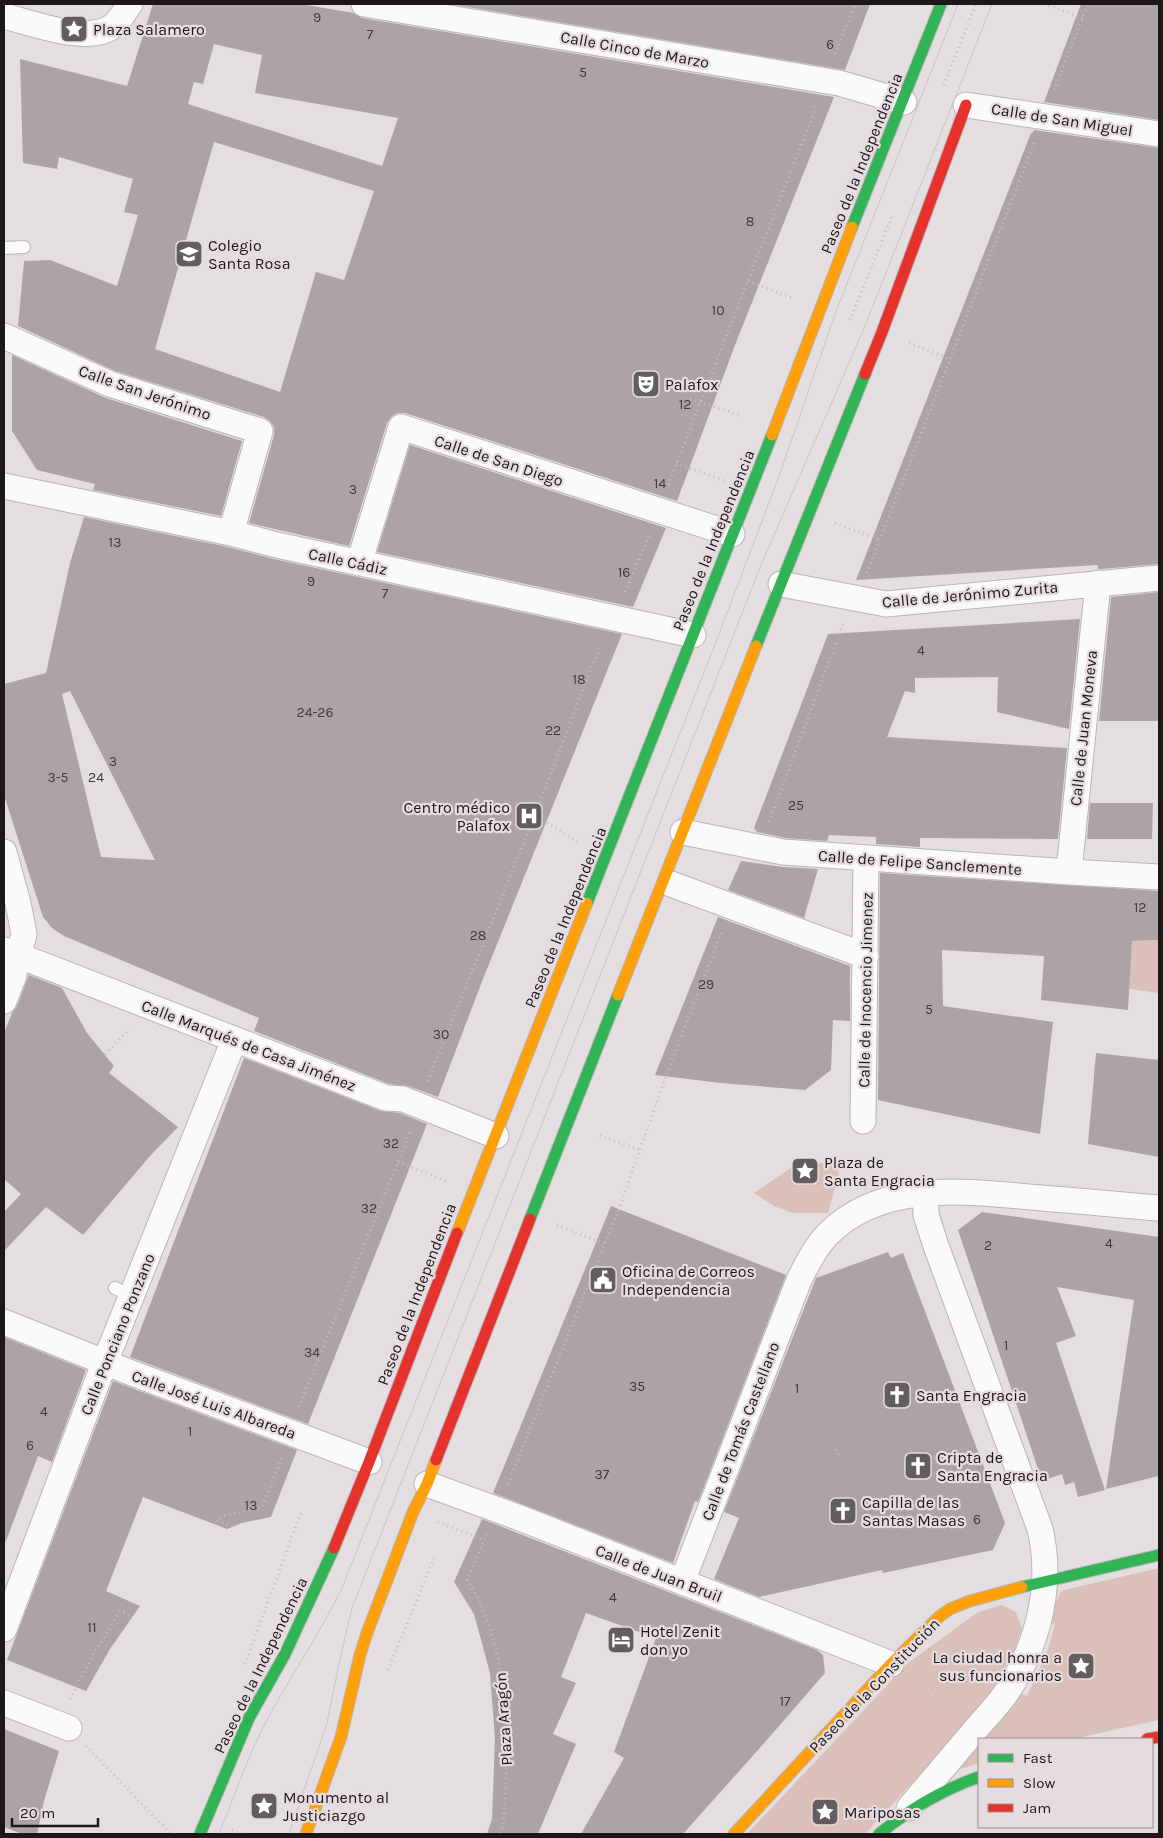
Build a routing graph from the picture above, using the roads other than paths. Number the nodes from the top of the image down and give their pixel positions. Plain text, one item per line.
1 (130, 4) edge
2 (364, 4) edge
3 (942, 4) edge
4 (4, 17) edge
5 (904, 102) junction
6 (966, 105) joint
7 (1159, 134) edge
8 (24, 247) dead end
9 (4, 248) edge
10 (4, 336) edge
11 (4, 486) edge
12 (231, 534) junction
13 (732, 534) junction
14 (359, 563) junction
15 (1159, 578) edge
16 (1098, 583) junction
17 (781, 584) junction
18 (693, 635) junction
19 (683, 832) junction
20 (4, 852) edge
21 (866, 858) junction
22 (1069, 872) junction
23 (1159, 876) edge
24 (671, 884) dead end
25 (11, 952) edge
26 (866, 956) junction
27 (4, 1000) edge
28 (234, 1040) junction
29 (863, 1121) dead end
30 (496, 1136) junction
31 (925, 1192) junction
32 (1159, 1208) edge
33 (4, 1322) edge
34 (105, 1363) junction
35 (369, 1462) junction
36 (427, 1484) junction
37 (1159, 1555) edge
38 (682, 1582) junction
39 (1044, 1583) junction
40 (4, 1629) edge
41 (891, 1664) junction
42 (4, 1703) edge
43 (69, 1728) road end
44 (978, 1777) edge
45 (906, 1811) junction
46 (200, 1834) edge
47 (306, 1834) edge
48 (734, 1834) edge
49 (878, 1834) edge

1 - 4 street
2 - 5 street, Calle Cinco de Marzo
3 - 5 street, Paseo de la Independencia
5 - 13 street, Paseo de la Independencia
6 - 7 street, Calle de San Miguel
6 - 17 street
8 - 9 lane
10 - 12 street, Calle San Jerónimo
11 - 12 street, Calle Cádiz
12 - 14 street, Calle Cádiz
13 - 14 street, Calle de San Diego
13 - 18 street, Paseo de la Independencia
14 - 18 street, Calle Cádiz
15 - 16 street, Calle de Jerónimo Zurita
16 - 17 street, Calle de Jerónimo Zurita
16 - 22 street, Calle de Juan Moneva
17 - 19 street
18 - 30 street, Paseo de la Independencia
19 - 21 street, Calle de Felipe Sanclemente
19 - 36 street
20 - 25 street
21 - 22 street, Calle de Felipe Sanclemente
21 - 26 street, Calle de Inocencio Jimenez
22 - 23 street, Calle de Felipe Sanclemente
24 - 26 street
25 - 27 street
25 - 28 street, Calle Marqués de Casa Jiménez
26 - 29 street, Calle de Inocencio Jimenez
28 - 30 street, Calle Marqués de Casa Jiménez
28 - 34 street, Calle Ponciano Ponzano
30 - 35 street, Paseo de la Independencia
31 - 32 street
31 - 38 street, Calle de Tomás Castellano
31 - 39 street
33 - 34 street, Calle José Luis Albareda
34 - 35 street, Calle José Luis Albareda
34 - 40 street, Calle Ponciano Ponzano
35 - 46 street, Paseo de la Independencia
36 - 38 street, Calle de Juan Bruil
36 - 47 street
37 - 39 street, Paseo de la Constitución
38 - 41 street, Calle de Juan Bruil
39 - 41 street, Paseo de la Constitución
39 - 45 street
41 - 48 street, Paseo de la Constitución
42 - 43 street
44 - 45 street
45 - 49 street

